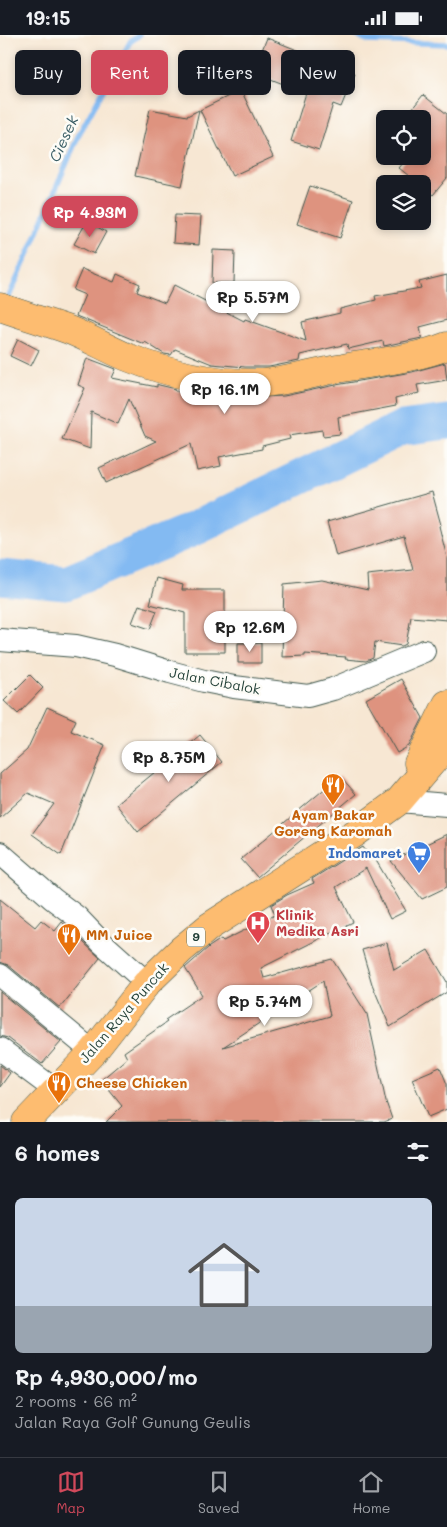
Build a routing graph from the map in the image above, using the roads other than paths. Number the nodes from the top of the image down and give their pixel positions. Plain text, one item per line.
1 (0, 307) edge
2 (447, 347) edge
3 (0, 640) edge
4 (424, 651) dead end
5 (447, 704) edge
6 (447, 745) edge
7 (420, 770) junction
8 (401, 798) junction
9 (446, 805) edge
10 (0, 853) edge
11 (0, 975) edge
12 (148, 983) junction
13 (0, 1049) edge
14 (93, 1052) junction
15 (55, 1090) junction
16 (26, 1122) edge

1 - 2 main road
3 - 4 street, Jalan Cibalok
5 - 7 main road, Jalan Raya Puncak / 9
6 - 7 main road, Jalan Raya Puncak / 9
7 - 8 main road, Jalan Raya Puncak / 9
8 - 9 street
8 - 12 main road, Jalan Raya Puncak / 9
10 - 12 street
11 - 14 street
12 - 14 main road, Jalan Raya Puncak / 9
13 - 15 street
14 - 15 main road, Jalan Raya Puncak / 9
15 - 16 main road, Jalan Raya Puncak / 9

